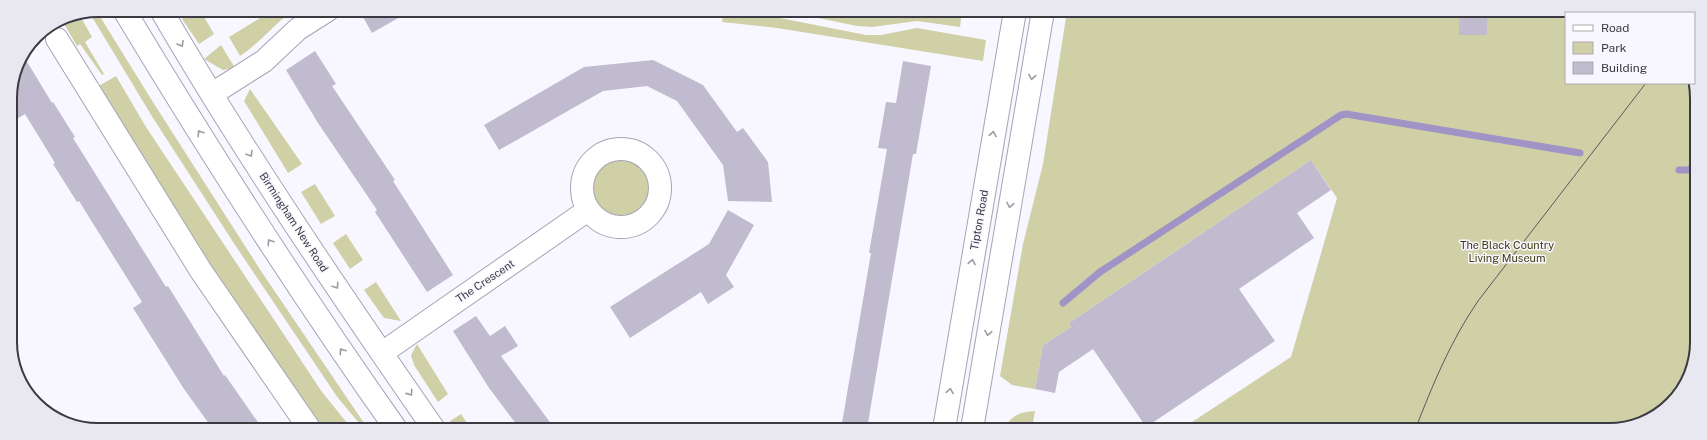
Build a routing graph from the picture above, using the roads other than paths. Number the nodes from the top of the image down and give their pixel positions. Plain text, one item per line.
1 (128, 17) edge
2 (165, 17) edge
3 (317, 17) edge
4 (1014, 17) edge
5 (1042, 17) edge
6 (57, 39) dead end
7 (1008, 44) junction
8 (1037, 48) junction
9 (212, 94) junction
10 (588, 210) dead end
11 (382, 353) junction
12 (355, 371) junction
13 (306, 423) edge
14 (392, 423) edge
15 (430, 423) edge
16 (945, 423) edge
17 (973, 423) edge

12 -> 1 main road
2 -> 9 main road, Birmingham New Road
3 - 9 main road
4 - 7 main road, Tipton Road
5 - 8 main road
6 - 13 main road
7 - 8 main road
16 -> 7 main road, Tipton Road
8 -> 17 main road
9 -> 11 main road, Birmingham New Road
10 - 11 main road, The Crescent
11 - 12 main road, The Crescent
11 -> 15 main road, Birmingham New Road
12 - 14 main road

